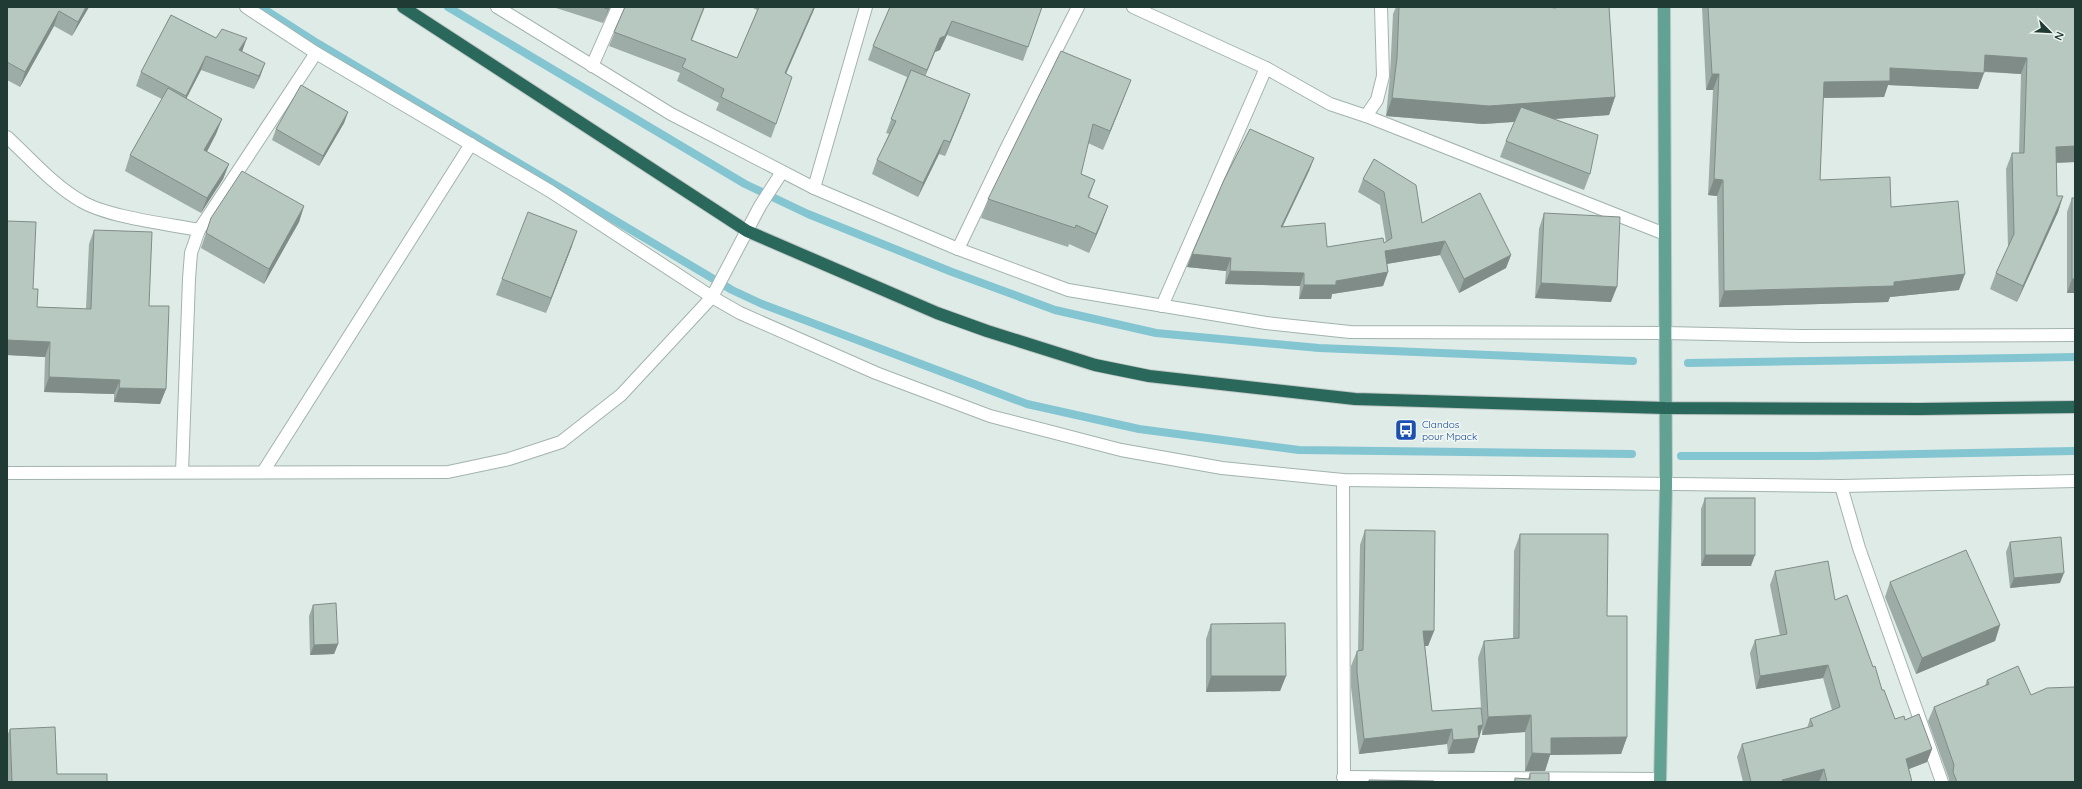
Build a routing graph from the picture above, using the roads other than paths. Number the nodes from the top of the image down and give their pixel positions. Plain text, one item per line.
1 (246, 7) edge
2 (403, 7) edge
3 (497, 7) edge
4 (618, 7) edge
5 (866, 7) edge
6 (1078, 7) edge
7 (1133, 7) edge
8 (1381, 7) edge
9 (1664, 7) edge
10 (316, 53) junction
11 (592, 66) junction
12 (1266, 68) junction
13 (1366, 116) junction
14 (7, 136) edge
15 (471, 144) junction
16 (782, 172) junction
17 (814, 188) junction
18 (199, 230) junction
19 (747, 231) junction
20 (1665, 234) junction
21 (958, 249) junction
22 (712, 297) junction
23 (1162, 306) junction
24 (1665, 333) junction
25 (2075, 335) edge
26 (2075, 407) edge
27 (1665, 408) junction
28 (182, 472) junction
29 (263, 472) junction
30 (7, 473) edge
31 (1343, 480) junction
32 (2075, 482) edge
33 (1666, 485) junction
34 (1841, 486) junction
35 (1344, 780) edge
36 (1660, 780) edge
37 (1942, 782) edge

1 - 10 street
2 - 19 highway
3 - 11 street
4 - 11 street
5 - 17 street
6 - 21 street
7 - 12 street
8 - 13 street
9 - 20 main road
10 - 15 street
10 - 18 street
11 - 16 street
12 - 13 street
12 - 23 street
13 - 20 street
14 - 18 street
15 - 22 street
15 - 29 street
16 - 17 street
16 - 19 street
17 - 21 street
18 - 28 street
19 - 22 street
19 - 27 highway
20 - 24 main road
21 - 23 street
22 - 29 street
22 - 31 street
23 - 24 street
24 - 25 street
24 - 27 main road
26 - 27 highway
27 - 33 main road
28 - 29 street
28 - 30 street
31 - 33 street
31 - 35 street
32 - 34 street
33 - 34 street
33 - 36 main road
34 - 37 street
35 - 36 street

